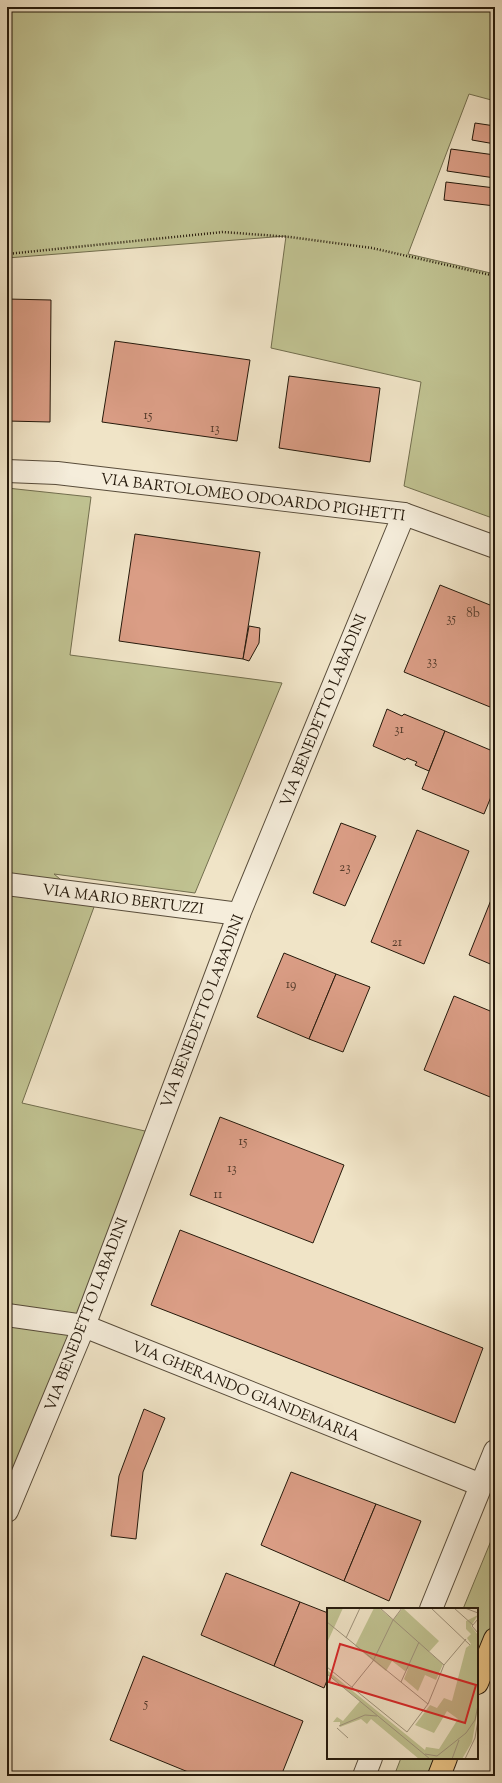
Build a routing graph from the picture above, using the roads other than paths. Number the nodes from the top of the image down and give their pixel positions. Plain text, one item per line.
1 (7, 471) edge
2 (404, 514) junction
3 (495, 547) edge
4 (7, 884) edge
5 (239, 914) junction
6 (7, 1315) edge
7 (84, 1326) junction
8 (495, 1451) edge
9 (481, 1485) junction
10 (7, 1511) edge
11 (431, 1608) edge
12 (495, 1639) edge
13 (478, 1681) edge
14 (371, 1759) edge
15 (446, 1759) edge
16 (364, 1776) edge
17 (439, 1776) edge

1 - 2 street, VIA BARTOLOMEO ODOARDO PIGHETTI
2 - 3 street, VIA BARTOLOMEO ODOARDO PIGHETTI
2 - 5 street, VIA BENEDETTO LABADINI
4 - 5 street, VIA MARIO BERTUZZI
5 - 7 street, VIA BENEDETTO LABADINI
6 - 7 street, VIA GHERANDO GIANDEMARIA
7 - 9 street, VIA GHERANDO GIANDEMARIA
7 - 10 street, VIA BENEDETTO LABADINI
8 - 9 street
9 - 11 street
12 - 13 main road
14 - 16 street
15 - 17 main road

